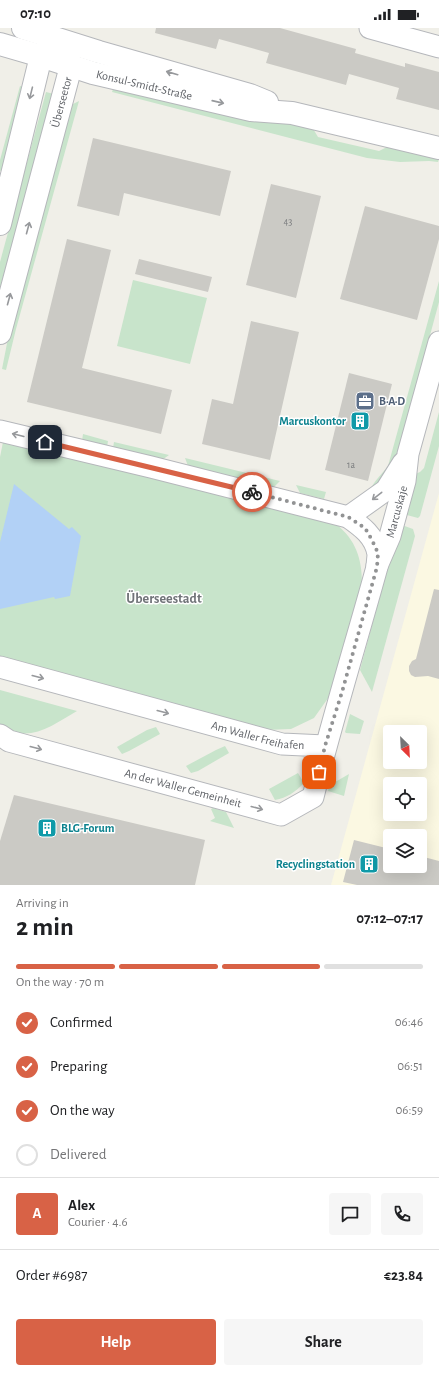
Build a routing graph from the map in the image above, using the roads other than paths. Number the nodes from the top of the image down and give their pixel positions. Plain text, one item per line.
1 (23, 28) edge
2 (370, 28) edge
3 (62, 34) edge
4 (0, 44) edge
5 (439, 47) edge
6 (42, 56) junction
7 (71, 66) junction
8 (292, 113) junction
9 (439, 148) edge
10 (0, 224) edge
11 (0, 333) edge
12 (439, 342) edge
13 (0, 431) edge
14 (408, 454) junction
15 (348, 517) junction
16 (377, 567) junction
17 (0, 667) edge
18 (0, 735) edge
19 (325, 746) junction

1 - 3 street, Konsul-Smidt-Straße
2 - 5 street
3 - 6 street
3 - 7 street, Überseetor
8 -> 3 street, Konsul-Smidt-Straße
4 - 6 street, Konsul-Smidt-Straße
6 - 7 street, Konsul-Smidt-Straße
6 -> 10 street
7 -> 8 street, Konsul-Smidt-Straße
11 -> 7 street, Überseetor
8 - 9 street, Konsul-Smidt-Straße
12 - 14 street, Marcuskaje
15 -> 13 street
14 -> 15 street, Marcuskaje
14 - 16 street, Marcuskaje
15 - 16 street
16 - 19 street
17 -> 19 street, Am Waller Freihafen
18 -> 19 street, An der Waller Gemeinheit

